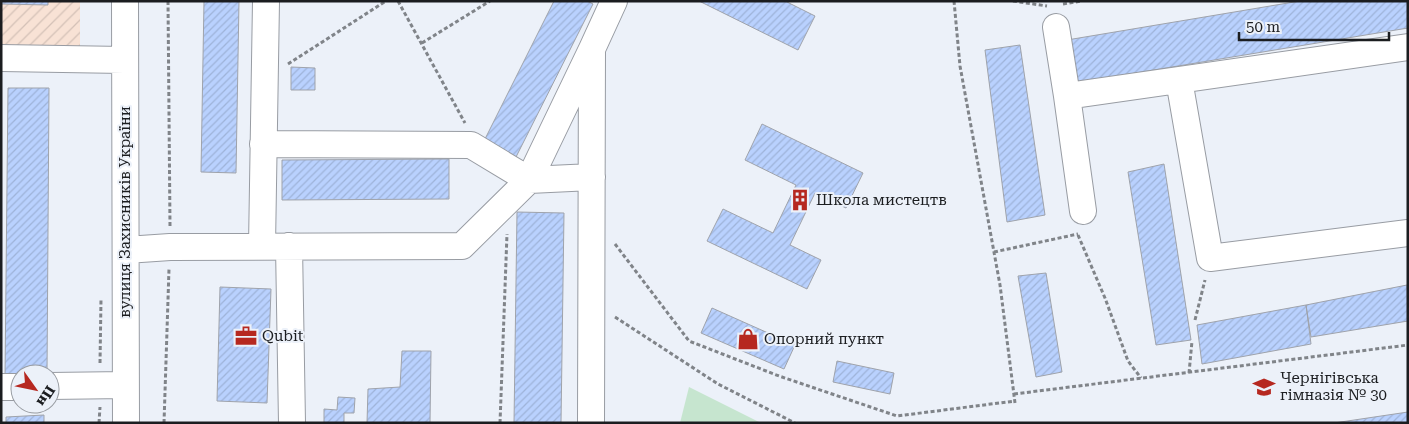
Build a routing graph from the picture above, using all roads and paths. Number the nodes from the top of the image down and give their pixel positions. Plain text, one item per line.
1 (125, 1) edge
2 (168, 1) edge
3 (266, 1) edge
4 (386, 1) edge
5 (398, 1) edge
6 (490, 1) edge
7 (614, 1) edge
8 (954, 1) edge
9 (1013, 1) edge
10 (1082, 1) edge
11 (1056, 27) dead end
12 (422, 44) junction
13 (1408, 47) edge
14 (592, 49) junction
15 (1, 58) edge
16 (124, 60) junction
17 (265, 79) junction
18 (1179, 80) junction
19 (1067, 96) junction
20 (263, 144) junction
21 (471, 145) junction
22 (592, 177) junction
23 (530, 180) junction
24 (508, 201) junction
25 (592, 214) junction
26 (1081, 223) junction
27 (1408, 232) edge
28 (262, 246) junction
29 (289, 246) junction
30 (170, 247) junction
31 (126, 250) junction
32 (994, 252) junction
33 (1210, 258) junction
34 (592, 303) junction
35 (1195, 320) dead end
36 (1192, 341) dead end
37 (1408, 345) edge
38 (1189, 374) junction
39 (1141, 378) junction
40 (125, 385) junction
41 (60, 386) edge
42 (1014, 394) junction
43 (126, 423) edge
44 (164, 423) edge
45 (292, 423) edge
46 (500, 423) edge
47 (591, 423) edge
48 (795, 423) edge

1 - 16 street, вулиця Захисників України
2 - 30 path
3 - 17 street
4 - 17 path
5 - 12 path
6 - 12 path
7 - 14 street
8 - 32 path
9 - 10 path
11 - 19 street
12 - 21 path
13 - 18 street
14 - 22 street
14 - 23 street
15 - 16 street
16 - 31 street, вулиця Захисників України
17 - 20 street
18 - 19 street
18 - 33 street
19 - 26 street
20 - 21 street
20 - 28 street
21 - 23 street
22 - 23 street
22 - 25 street
23 - 24 street
24 - 29 street
24 - 46 path
25 - 34 street
25 - 42 path
26 - 32 path
26 - 39 path
27 - 33 street
28 - 29 street
28 - 30 street
29 - 45 street
30 - 31 street
30 - 44 path
31 - 40 street, вулиця Захисників України
32 - 42 path
33 - 35 path
34 - 47 street
34 - 48 path
36 - 38 path
37 - 38 path
38 - 39 path
39 - 42 path
40 - 41 street
40 - 43 street, вулиця Захисників України

